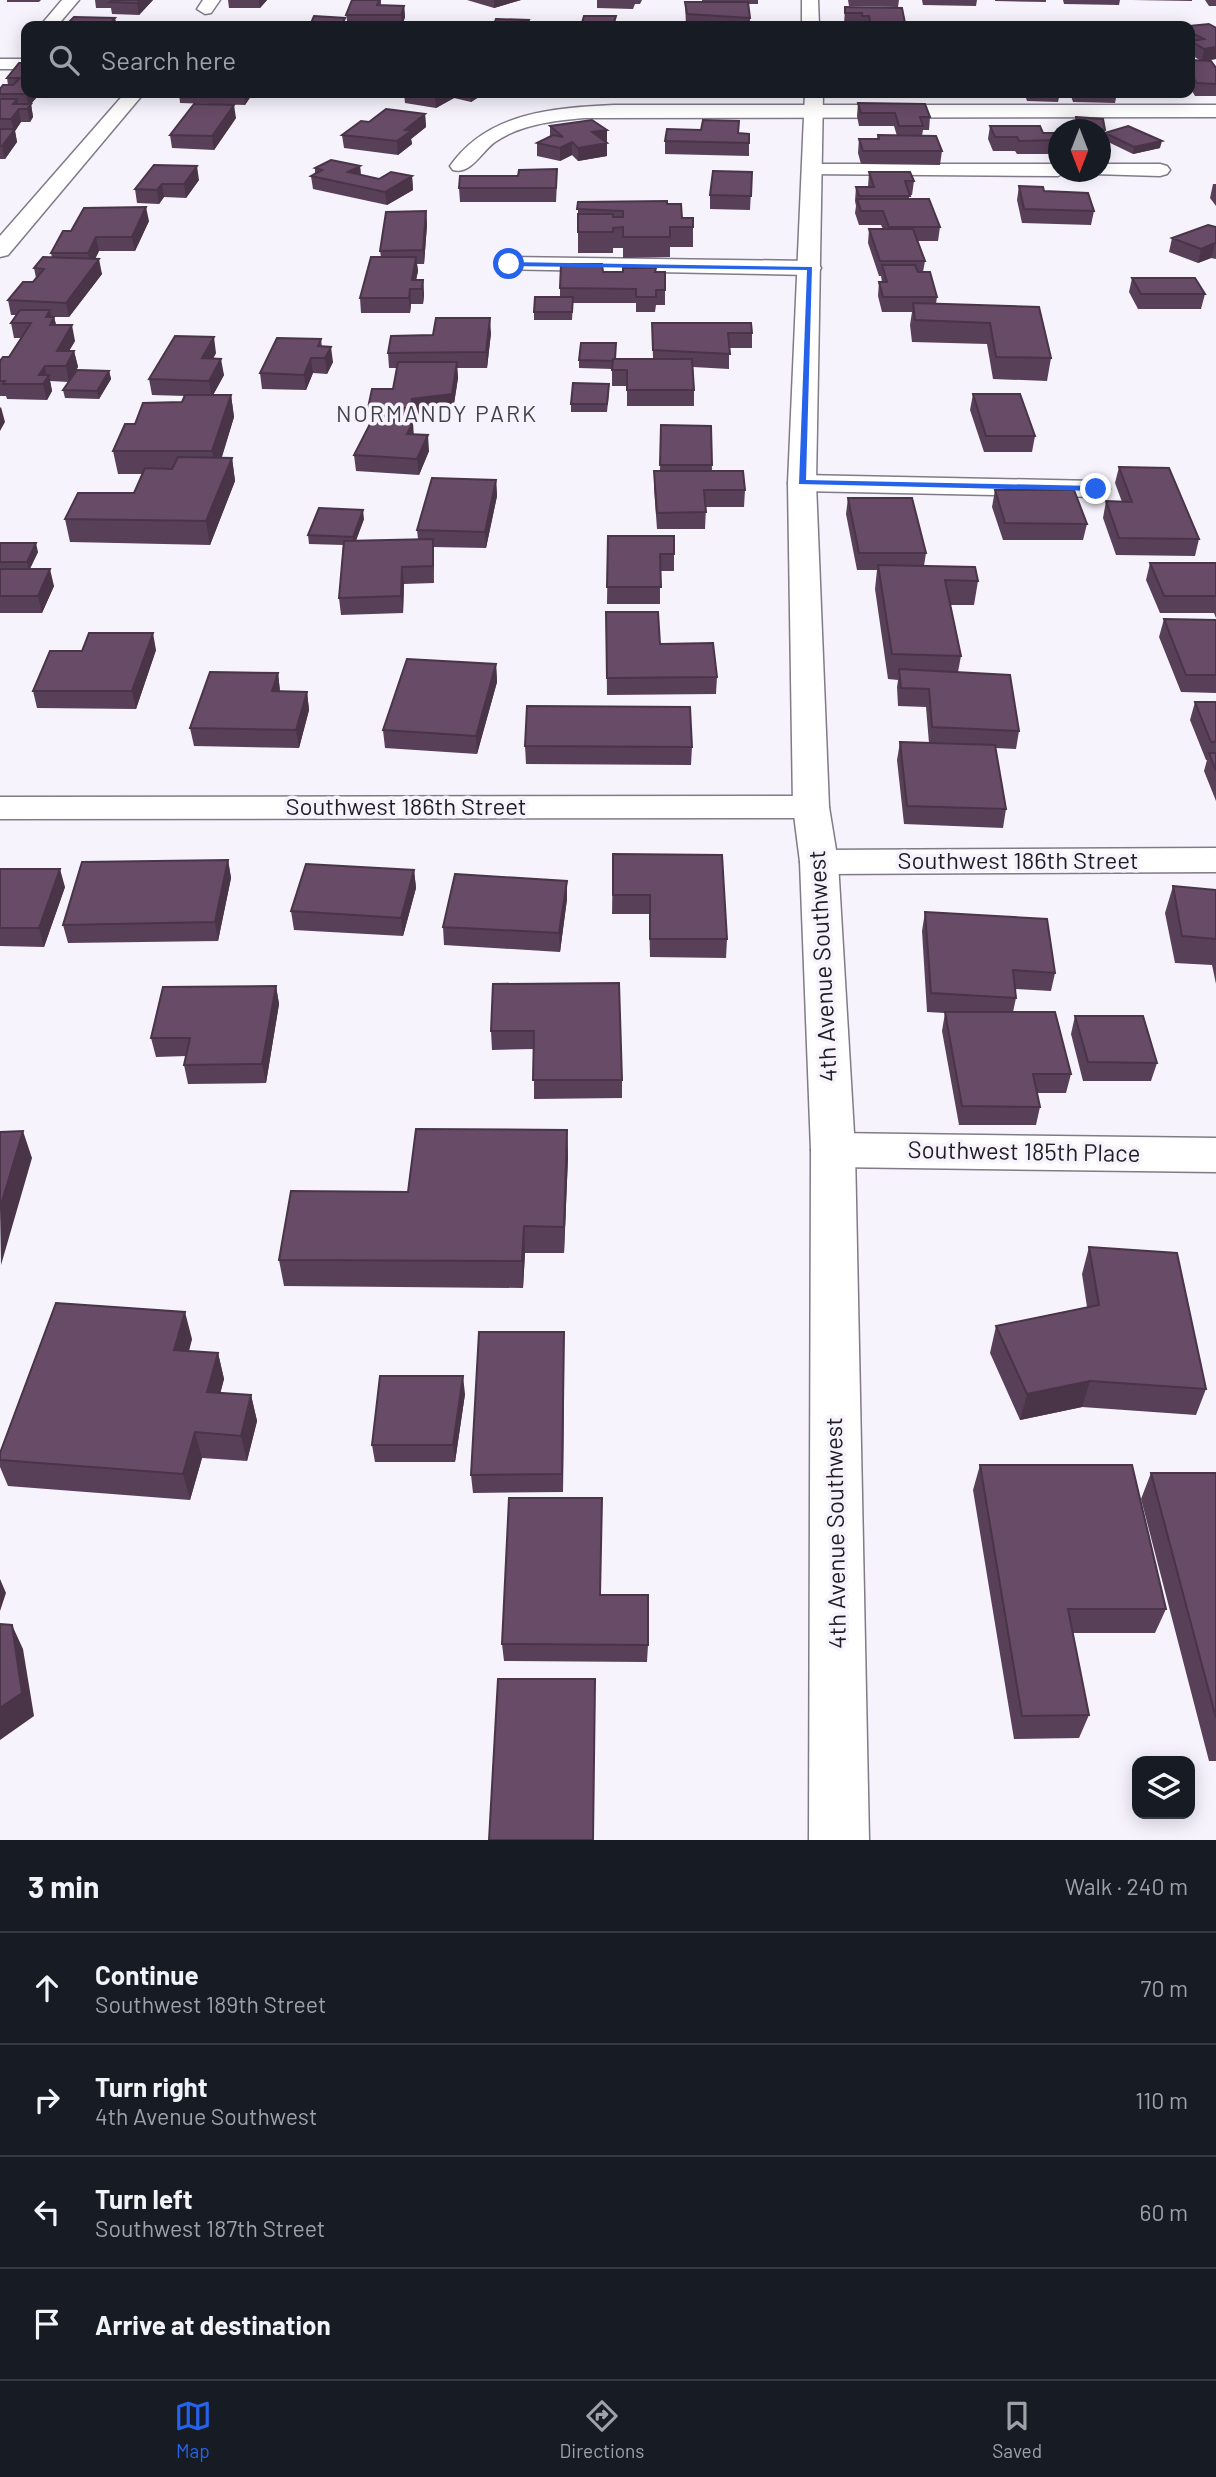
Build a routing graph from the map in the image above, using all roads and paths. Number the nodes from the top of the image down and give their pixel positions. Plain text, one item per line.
1 (71, 0) edge
2 (810, 0) edge
3 (52, 21) edge
4 (811, 21) edge
5 (131, 98) edge
6 (814, 101) edge
7 (1216, 111) edge
8 (460, 166) dead end
9 (813, 170) junction
10 (1048, 170) edge
11 (1111, 170) edge
12 (1160, 170) dead end
13 (0, 250) edge
14 (509, 264) dead end
15 (810, 268) junction
16 (802, 483) junction
17 (1096, 489) dead end
18 (811, 807) junction
19 (0, 808) edge
20 (1216, 860) edge
21 (819, 862) junction
22 (833, 1150) junction
23 (1216, 1155) edge
24 (839, 1840) edge

1 - 3 street
2 - 4 street
5 - 13 street
6 - 7 street
6 - 8 street
6 - 9 street, 4th Avenue Southwest
9 - 10 street
9 - 15 street, 4th Avenue Southwest
11 - 12 street
14 - 15 street
15 - 16 street, 4th Avenue Southwest
16 - 17 street
16 - 18 street, 4th Avenue Southwest
18 - 19 street, Southwest 186th Street
18 - 21 street, 4th Avenue Southwest
20 - 21 street, Southwest 186th Street
21 - 22 street, 4th Avenue Southwest
22 - 23 street, Southwest 185th Place
22 - 24 street, 4th Avenue Southwest

